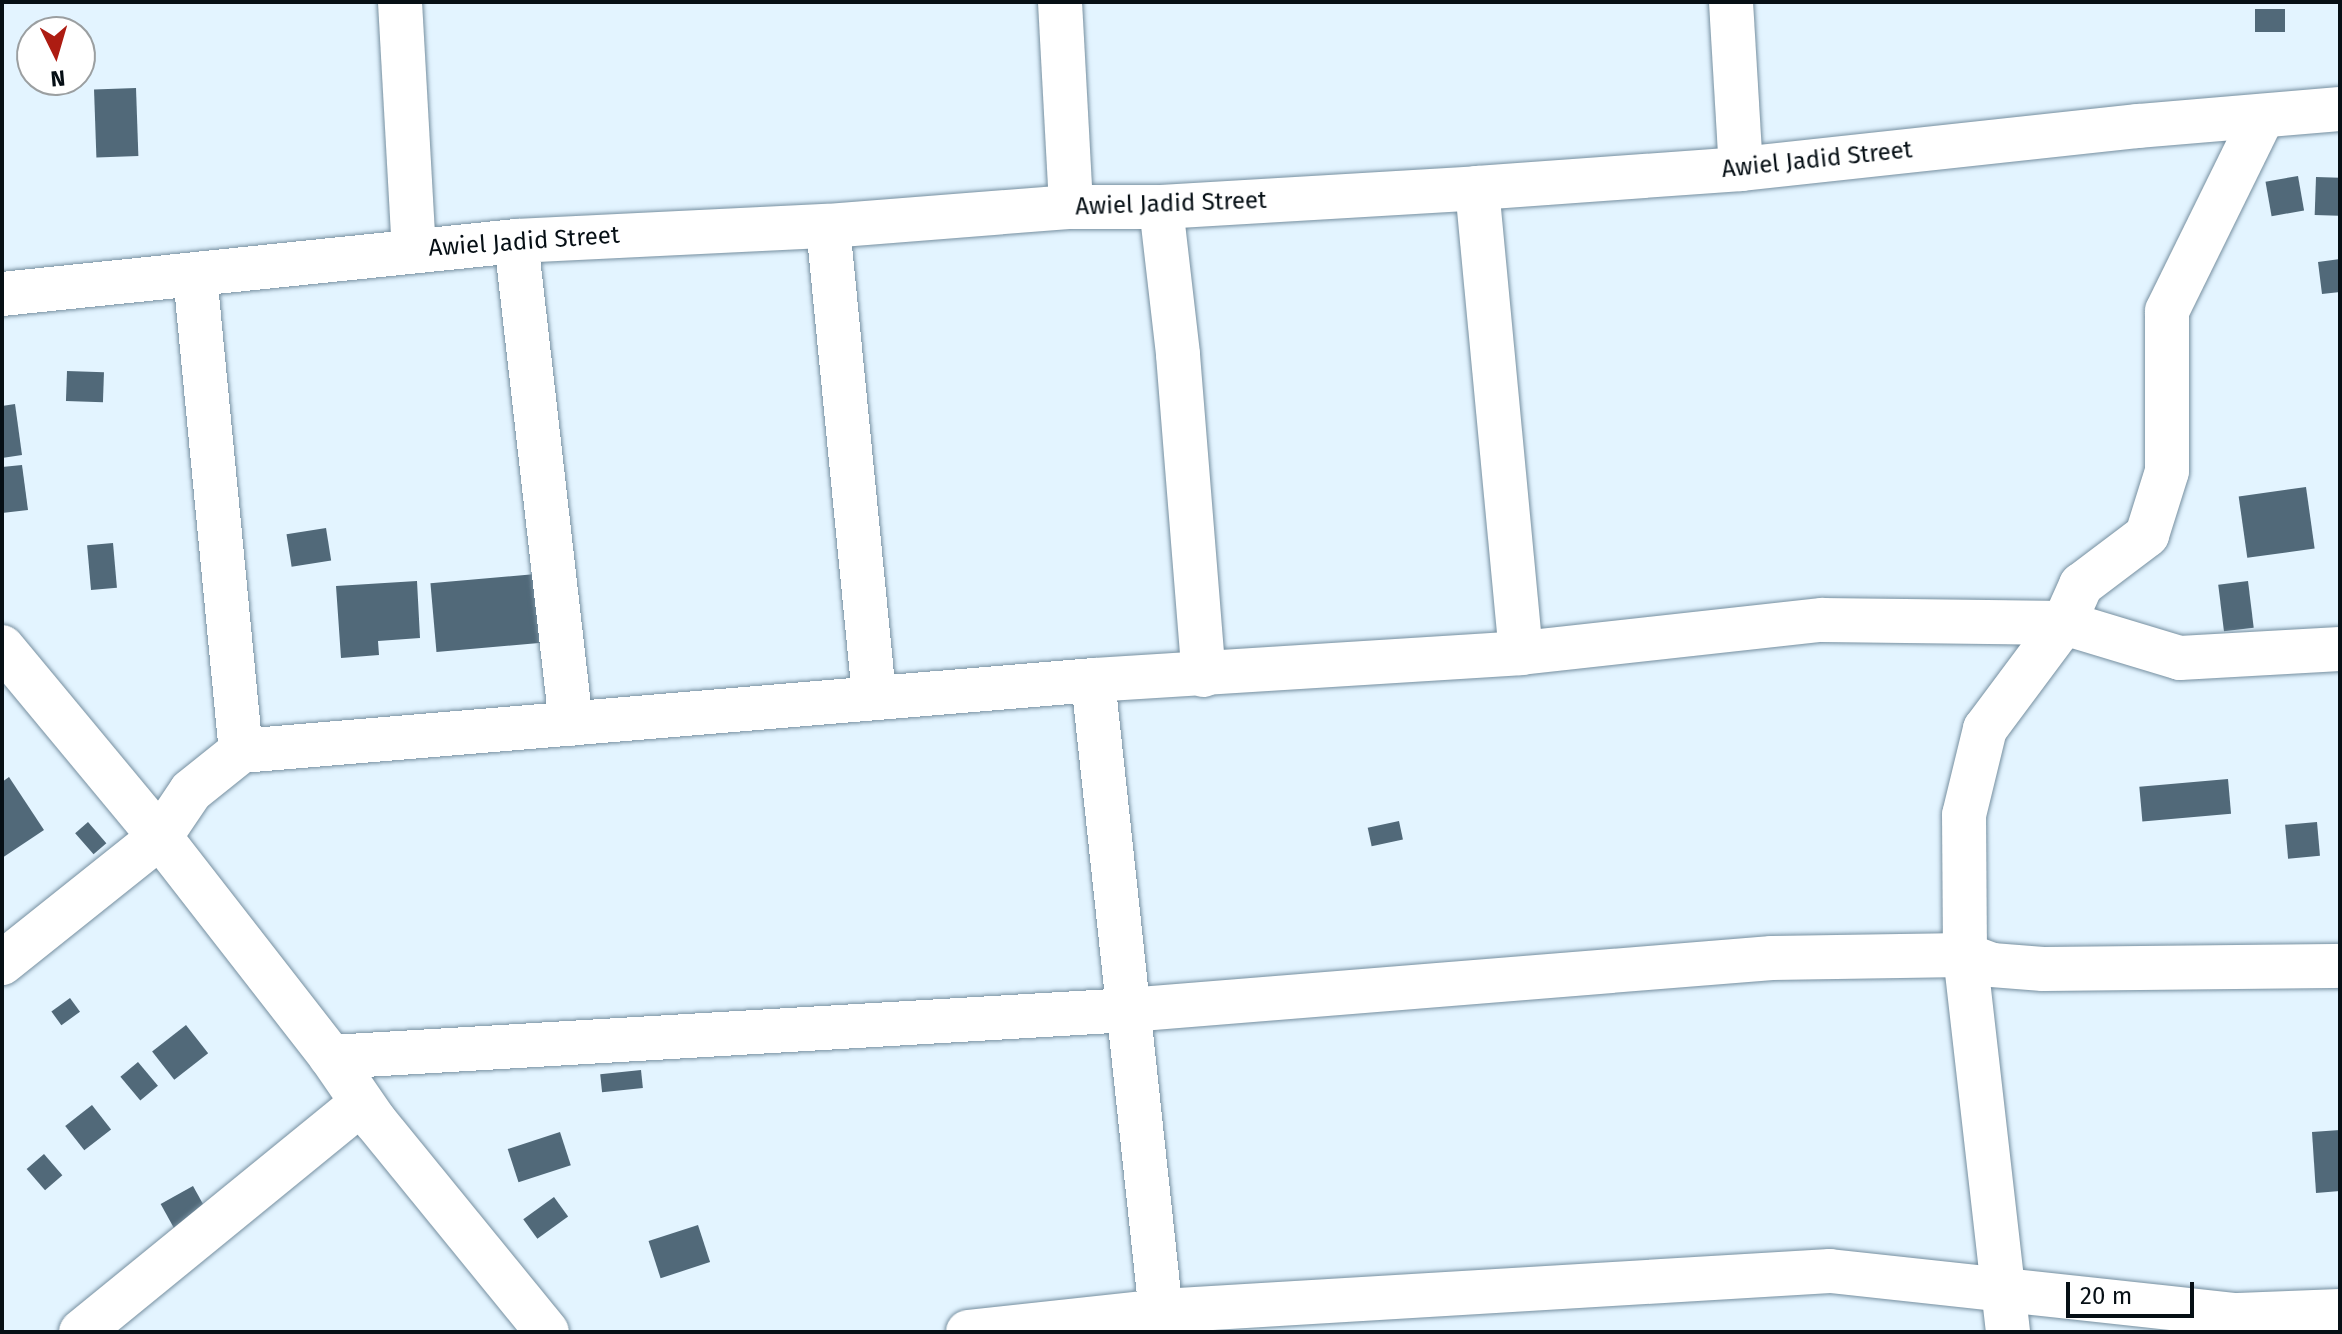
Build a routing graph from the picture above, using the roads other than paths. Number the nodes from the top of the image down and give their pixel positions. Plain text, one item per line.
1 (400, 2) edge
2 (1060, 2) edge
3 (1731, 2) edge
4 (2340, 109) edge
5 (2263, 116) junction
6 (1741, 169) junction
7 (1477, 188) junction
8 (1071, 207) junction
9 (1161, 207) junction
10 (828, 226) junction
11 (516, 241) junction
12 (414, 249) junction
13 (195, 275) junction
14 (2, 294) edge
15 (2064, 623) junction
16 (2, 647) edge
17 (2340, 649) edge
18 (1521, 653) junction
19 (1204, 675) junction
20 (1093, 680) junction
21 (874, 698) junction
22 (571, 724) junction
23 (241, 751) junction
24 (160, 837) junction
25 (1965, 955) junction
26 (2, 963) edge
27 (2340, 966) edge
28 (1128, 1010) junction
29 (331, 1057) junction
30 (362, 1103) junction
31 (2004, 1288) junction
32 (2340, 1311) edge
33 (1163, 1322) edge
34 (81, 1332) edge
35 (547, 1332) edge
36 (968, 1332) edge
37 (2008, 1332) edge

1 - 12 street
2 - 8 street
3 - 6 street
4 - 5 street, Awiel Jadid Street
5 - 6 street, Awiel Jadid Street
5 - 15 street
6 - 7 street, Awiel Jadid Street
7 - 9 street, Awiel Jadid Street
7 - 18 street
8 - 9 street, Awiel Jadid Street
8 - 10 street, Awiel Jadid Street
9 - 19 street
10 - 11 street, Awiel Jadid Street
10 - 21 street
11 - 12 street, Awiel Jadid Street
11 - 22 street
12 - 13 street, Awiel Jadid Street
13 - 14 street, Awiel Jadid Street
13 - 23 street
15 - 17 street
15 - 18 street
15 - 25 street
16 - 24 street
18 - 19 street
19 - 20 street
20 - 21 street
20 - 28 street
21 - 22 street
22 - 23 street
23 - 24 street
24 - 26 street
24 - 29 street
25 - 27 street
25 - 28 street
25 - 31 street
28 - 29 street
28 - 33 street
29 - 30 street
30 - 34 street
30 - 35 street
31 - 32 street
31 - 33 street
31 - 37 street
33 - 36 street

